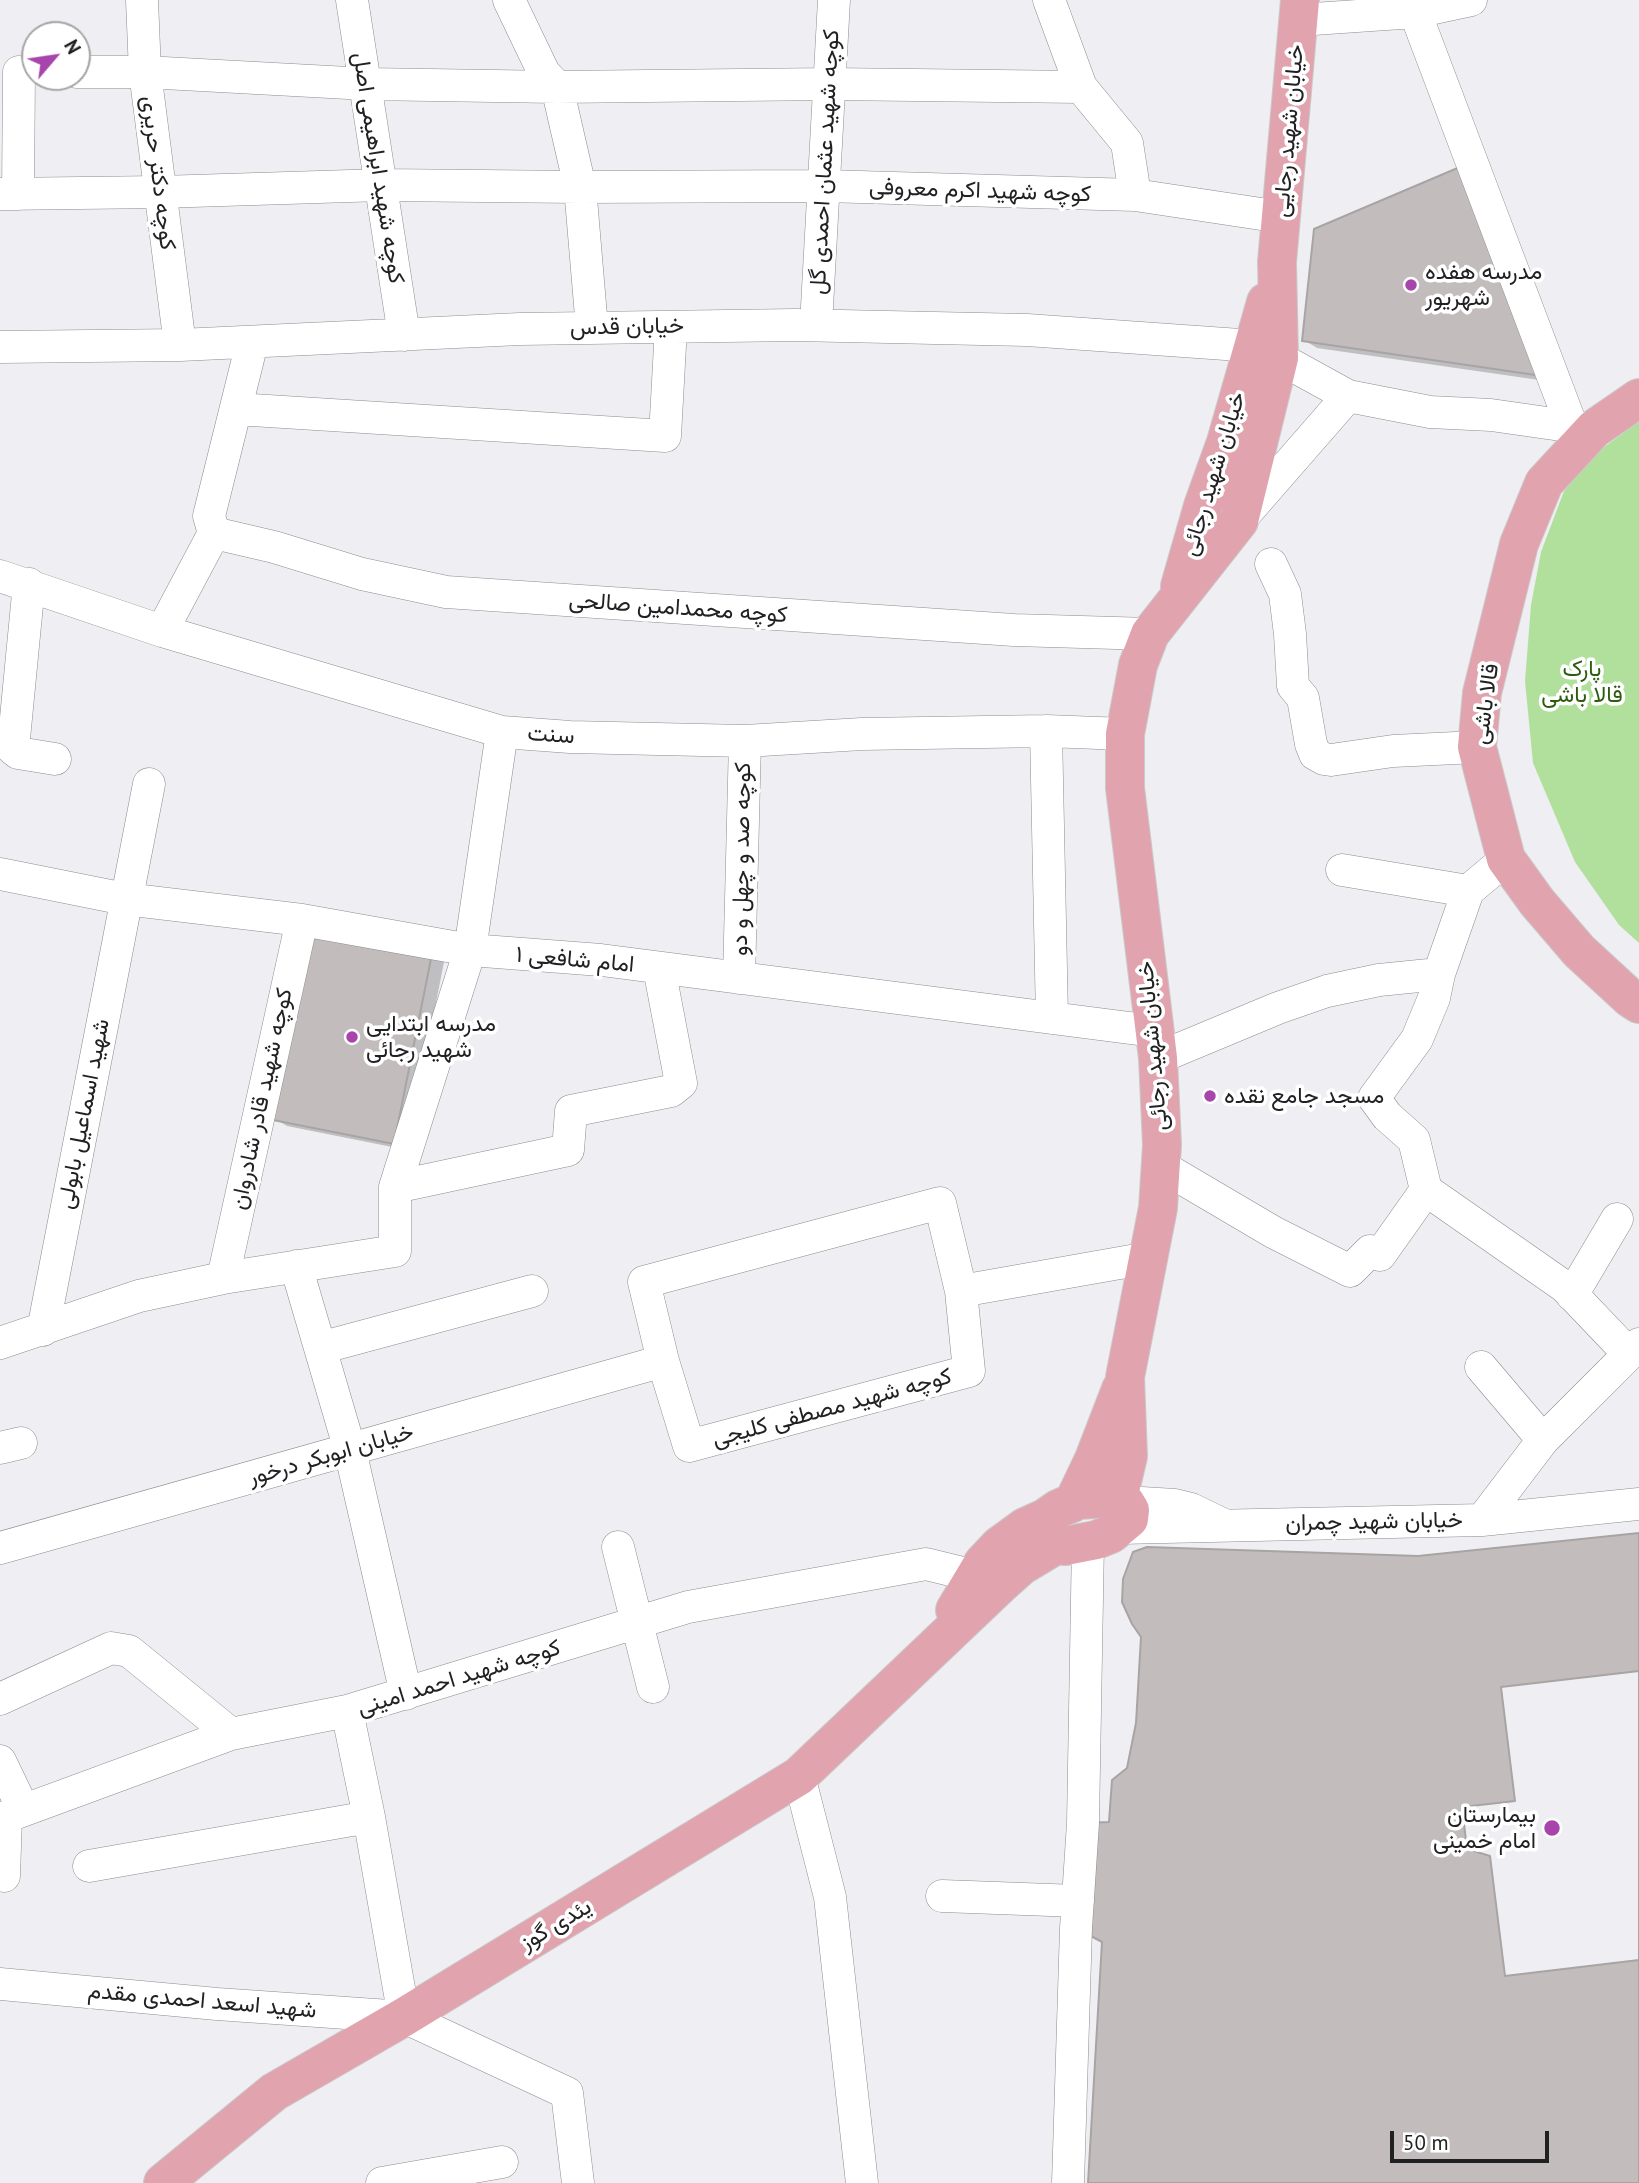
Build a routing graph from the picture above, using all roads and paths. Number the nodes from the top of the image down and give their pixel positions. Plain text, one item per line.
1 (142, 0) edge
2 (352, 0) edge
3 (509, 0) edge
4 (834, 0) edge
5 (1049, 0) edge
6 (1471, 0) edge
7 (1299, 10) edge
8 (1415, 12) junction
9 (18, 72) edge
10 (91, 72) edge
11 (145, 72) junction
12 (830, 84) junction
13 (367, 85) junction
14 (557, 87) junction
15 (1081, 87) junction
16 (382, 185) junction
17 (825, 186) junction
18 (580, 187) junction
19 (160, 192) junction
20 (9, 194) edge
21 (1135, 195) junction
22 (1280, 217) junction
23 (816, 325) junction
24 (671, 327) junction
25 (592, 328) junction
26 (404, 335) junction
27 (252, 342) junction
28 (180, 345) junction
29 (0, 348) edge
30 (1266, 352) junction
31 (1348, 396) junction
32 (1639, 398) edge
33 (236, 409) junction
34 (1583, 428) junction
35 (1203, 506) junction
36 (1239, 521) junction
37 (214, 533) junction
38 (1271, 564) dead end
39 (14, 580) edge
40 (1176, 601) junction
41 (162, 631) junction
42 (1150, 634) junction
43 (1045, 731) junction
44 (502, 732) junction
45 (1125, 734) junction
46 (745, 741) junction
47 (1477, 747) junction
48 (55, 759) dead end
49 (149, 784) dead end
50 (1506, 859) junction
51 (1342, 870) dead end
52 (0, 874) edge
53 (1468, 891) junction
54 (125, 898) junction
55 (302, 920) junction
56 (470, 950) junction
57 (659, 968) junction
58 (1439, 974) junction
59 (740, 978) junction
60 (1639, 1004) edge
61 (1052, 1018) junction
62 (1155, 1044) junction
63 (1161, 1166) junction
64 (395, 1187) junction
65 (1426, 1190) junction
66 (1618, 1219) dead end
67 (1148, 1258) junction
68 (296, 1266) junction
69 (223, 1278) junction
70 (532, 1291) dead end
71 (961, 1291) junction
72 (1572, 1295) junction
73 (43, 1330) junction
74 (0, 1343) edge
75 (320, 1348) junction
76 (1633, 1349) edge
77 (663, 1361) junction
78 (1481, 1367) dead end
79 (1543, 1440) junction
80 (350, 1450) junction
81 (1635, 1506) edge
82 (1089, 1520) junction
83 (1482, 1520) junction
84 (618, 1547) dead end
85 (0, 1548) edge
86 (975, 1576) junction
87 (637, 1624) junction
88 (934, 1648) junction
89 (653, 1687) dead end
90 (406, 1694) junction
91 (0, 1699) edge
92 (347, 1712) junction
93 (231, 1734) junction
94 (0, 1761) edge
95 (799, 1776) junction
96 (10, 1815) edge
97 (369, 1817) junction
98 (89, 1866) dead end
99 (4, 1877) dead end
100 (942, 1896) dead end
101 (1078, 1901) junction
102 (0, 1984) edge
103 (404, 2017) junction
104 (502, 2162) dead end
105 (163, 2183) edge
106 (382, 2183) edge
107 (578, 2183) edge
108 (862, 2183) edge
109 (1068, 2183) edge

1 - 11 street, کوچه دکتر حریری
2 - 13 street, کوچه شهید ابراهیمی اصل
3 - 14 street
4 - 12 street, کوچه شهید عثمان احمدی گل
5 - 15 street
6 - 8 street
7 - 8 street
7 - 22 main road, خیابان شهید رجایی
8 - 34 street
9 - 20 street
10 - 11 street
11 - 13 street
11 - 19 street, کوچه دکتر حریری
12 - 14 street
12 - 15 street
12 - 17 street, کوچه شهید عثمان احمدی گل
13 - 14 street
13 - 16 street, کوچه شهید ابراهیمی اصل
14 - 18 street
15 - 21 street
16 - 18 street, کوچه شهید اکرم معروفی
16 - 19 street, کوچه شهید اکرم معروفی
16 - 26 street, کوچه شهید ابراهیمی اصل
17 - 18 street, کوچه شهید اکرم معروفی
17 - 21 street, کوچه شهید اکرم معروفی
17 - 23 street, کوچه شهید عثمان احمدی گل
18 - 25 street
19 - 20 street, کوچه شهید اکرم معروفی
19 - 28 street, کوچه دکتر حریری
21 - 22 street, کوچه شهید اکرم معروفی
22 - 30 main road, خیابان شهید رجایی
23 - 24 street, خیابان قدس
23 - 30 street, خیابان قدس
24 - 25 street, خیابان قدس
24 - 33 street
25 - 26 street, خیابان قدس
26 - 27 street, خیابان قدس
27 - 28 street, خیابان قدس
27 - 33 street
28 - 29 street, خیابان قدس
30 - 31 street
30 - 35 main road, خیابان شهید رجائی
30 - 36 main road, خیابان شهید رجائی
31 - 34 street
31 - 36 street
32 - 34 main road, قالا باشی
33 - 37 street
34 - 47 main road, قالا باشی
35 - 36 main road
35 - 40 main road, خیابان شهید رجائی
36 - 40 main road, خیابان شهید رجائی
37 - 41 street
37 - 42 street, کوچه محمدامین صالحی
38 - 47 street
39 - 41 street, سنت
39 - 48 street
40 - 42 main road, خیابان شهید رجائی
41 - 44 street, سنت
42 - 45 main road, خیابان شهید رجائی
43 - 45 street, سنت
43 - 46 street, سنت
43 - 61 street
44 - 46 street, سنت
44 - 56 street
45 - 62 main road, خیابان شهید رجائی
46 - 59 street, کوچه صد و چهل و دو
47 - 50 main road, قالا باشی
49 - 54 street, شهید اسماعیل بابولی
50 - 53 street
50 - 60 main road, قالا باشی
51 - 53 street
52 - 54 street, امام شافعی ۱
53 - 58 street
54 - 55 street, امام شافعی ۱
54 - 73 street, شهید اسماعیل بابولی
55 - 56 street, امام شافعی ۱
55 - 69 street, کوچه شهید قادر شادروان
56 - 57 street, امام شافعی ۱
56 - 64 street
57 - 59 street, امام شافعی ۱
57 - 64 street
58 - 62 street
58 - 65 street
59 - 61 street, امام شافعی ۱
61 - 62 street, امام شافعی ۱
62 - 63 main road, خیابان شهید رجائی
63 - 65 street
63 - 67 main road, خیابان شهید رجائی
64 - 68 street
65 - 72 street
66 - 72 street
67 - 71 street
67 - 82 main road, خیابان شهید رجائی
68 - 69 street
68 - 75 street
69 - 73 street
70 - 75 street
71 - 77 street, کوچه شهید مصطفی کلیجی
71 - 77 street, کوچه شهید مصطفی کلیجی
72 - 76 street
73 - 74 street
75 - 80 street
76 - 79 street
77 - 80 street, خیابان ابوبکر درخور
78 - 79 street
79 - 83 street
80 - 85 street, خیابان ابوبکر درخور
80 - 90 street
81 - 83 street, خیابان شهید چمران
82 - 83 street, خیابان شهید چمران
82 - 86 main road
82 - 88 main road, یئدی گوز
82 - 101 street
84 - 87 street
86 - 87 street, کوچه شهید احمد امینی
86 - 88 main road
87 - 89 street
87 - 90 street, کوچه شهید احمد امینی
88 - 95 main road, یئدی گوز
90 - 92 street, کوچه شهید احمد امینی
91 - 93 street
92 - 93 street, کوچه شهید احمد امینی
92 - 97 street
93 - 96 street, کوچه شهید احمد امینی
94 - 96 street
95 - 103 main road, یئدی گوز
95 - 108 street
96 - 99 street
97 - 98 street
97 - 103 street
100 - 101 street
101 - 109 street
102 - 103 street, شهید اسعد احمدی مقدم
103 - 105 main road, یئدی گوز
103 - 107 street
104 - 106 street

